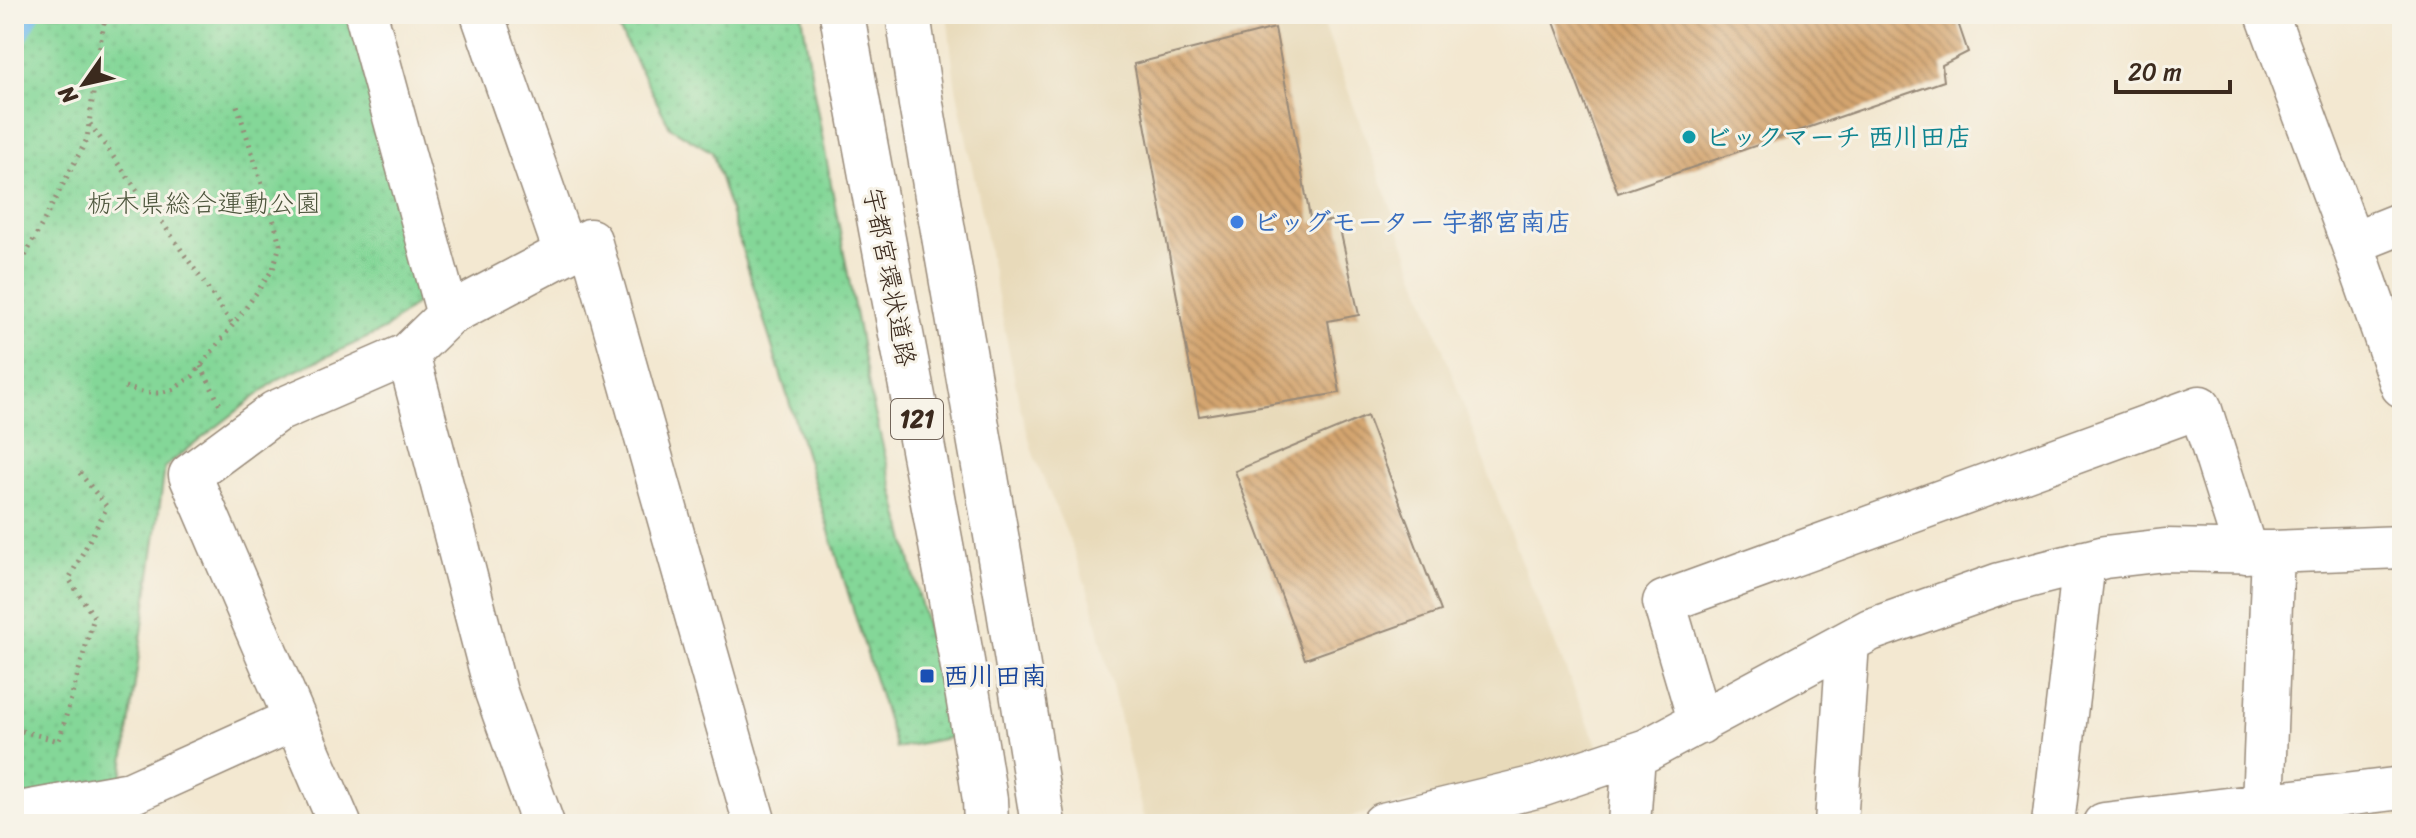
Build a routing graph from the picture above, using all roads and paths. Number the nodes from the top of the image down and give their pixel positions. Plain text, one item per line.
1 (106, 14) edge
2 (366, 14) edge
3 (482, 14) edge
4 (842, 14) edge
5 (908, 14) edge
6 (2267, 14) edge
7 (236, 102) dead end
8 (90, 124) junction
9 (139, 193) dead end
10 (162, 222) dead end
11 (2402, 223) edge
12 (2352, 243) junction
13 (565, 252) junction
14 (14, 277) edge
15 (448, 315) junction
16 (233, 325) junction
17 (408, 354) junction
18 (2402, 386) edge
19 (125, 387) dead end
20 (79, 472) dead end
21 (2402, 547) edge
22 (2259, 552) junction
23 (2084, 562) junction
24 (1848, 642) junction
25 (295, 719) junction
26 (1700, 723) junction
27 (14, 729) edge
28 (1634, 755) junction
29 (2402, 788) edge
30 (2263, 805) junction
31 (137, 809) edge
32 (14, 814) edge
33 (1407, 821) edge
34 (1108, 822) edge
35 (340, 824) edge
36 (543, 824) edge
37 (755, 824) edge
38 (986, 824) edge
39 (1043, 824) edge
40 (1057, 824) edge
41 (1629, 824) edge
42 (1836, 824) edge
43 (2053, 824) edge
44 (2104, 824) edge

1 - 8 path
2 - 15 street
3 - 13 street
4 - 38 highway, 宇都宮環状道路 / 121
5 - 39 highway, 121
6 - 12 street
7 - 16 path
8 - 9 path
8 - 14 path
10 - 16 path
11 - 12 street
12 - 18 street
13 - 15 street
13 - 37 street
15 - 17 street
16 - 19 path
17 - 25 street
17 - 36 street
20 - 27 path
21 - 22 street
22 - 23 street
22 - 26 street
22 - 30 street
23 - 24 street
23 - 43 street
24 - 26 street
24 - 42 street
25 - 31 street
25 - 35 street
26 - 28 street
28 - 33 street
28 - 41 street
29 - 30 street
30 - 44 street
31 - 32 street
34 - 40 path, bridge

